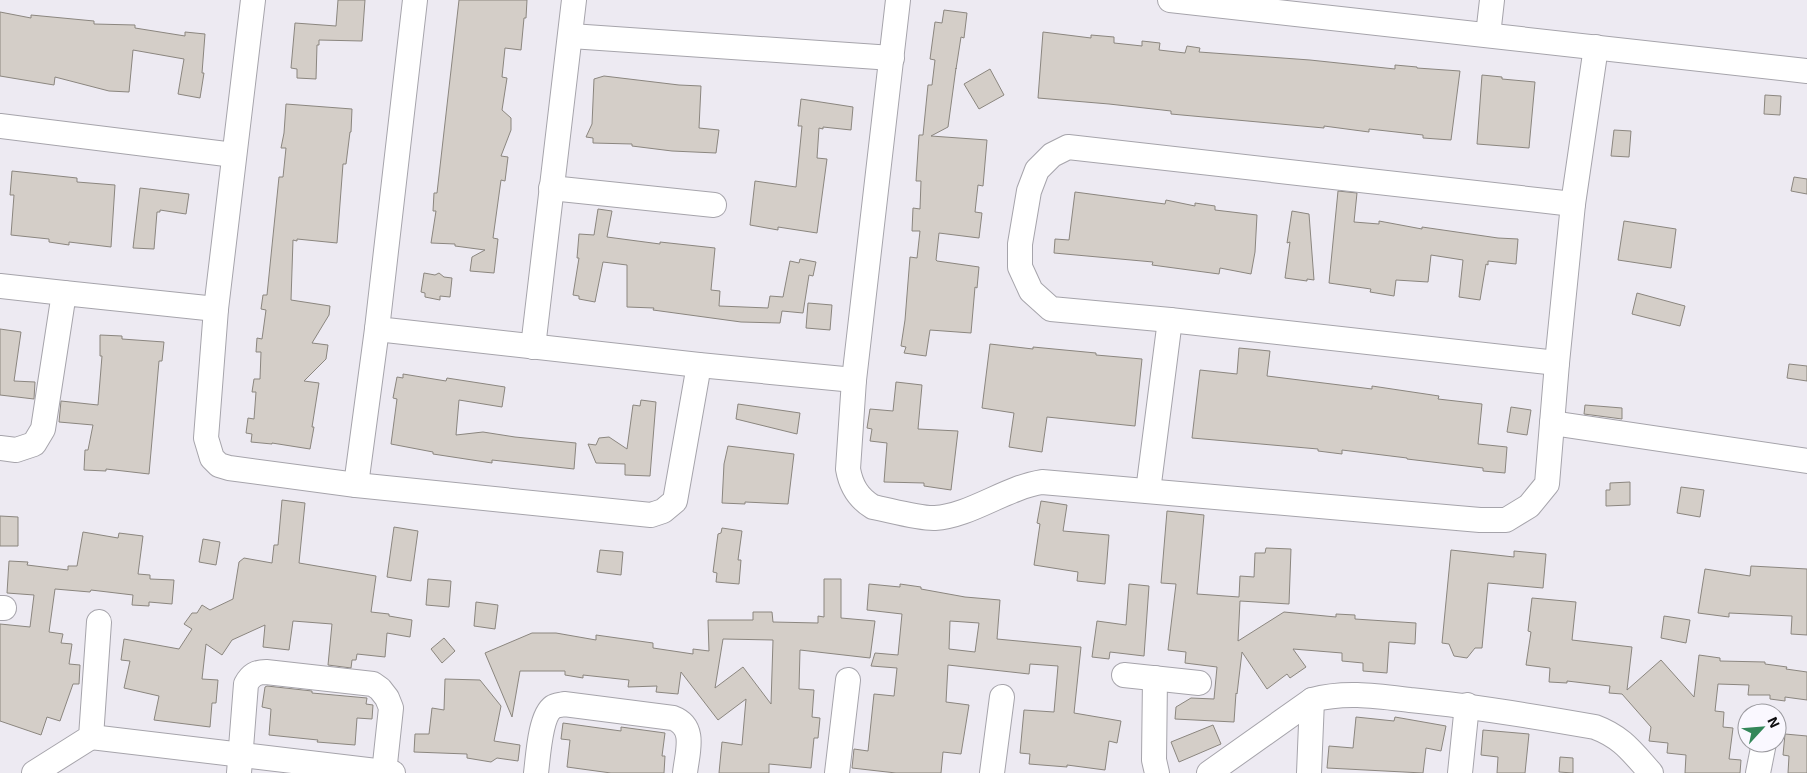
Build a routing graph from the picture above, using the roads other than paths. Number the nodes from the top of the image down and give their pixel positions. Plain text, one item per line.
1 (253, 0) edge
2 (414, 0) edge
3 (574, 0) edge
4 (898, 0) edge
5 (1170, 0) edge
6 (1492, 0) edge
7 (1488, 35) junction
8 (571, 36) junction
9 (1596, 47) junction
10 (892, 58) junction
11 (1807, 71) edge
12 (0, 126) edge
13 (234, 155) junction
14 (551, 188) junction
15 (1573, 204) junction
16 (714, 205) dead end
17 (0, 286) edge
18 (64, 294) junction
19 (216, 309) junction
20 (1170, 320) junction
21 (377, 329) junction
22 (534, 347) junction
23 (1556, 363) junction
24 (699, 365) junction
25 (854, 380) junction
26 (1552, 423) junction
27 (0, 448) edge
28 (1807, 461) edge
29 (356, 485) junction
30 (1148, 491) junction
31 (99, 622) dead end
32 (1124, 675) dead end
33 (1155, 678) junction
34 (848, 680) dead end
35 (1200, 683) dead end
36 (1002, 696) dead end
37 (1312, 700) junction
38 (1467, 705) junction
39 (91, 737) junction
40 (1762, 753) edge
41 (240, 764) edge
42 (43, 771) edge
43 (387, 773) edge
44 (536, 773) edge
45 (685, 773) edge
46 (836, 773) edge
47 (992, 773) edge
48 (1157, 773) edge
49 (1209, 773) edge
50 (1309, 773) edge
51 (1460, 773) edge
52 (1651, 773) edge
53 (1758, 773) edge

1 - 13 street
2 - 21 street
3 - 8 street
4 - 10 street
5 - 7 street
6 - 7 street
7 - 9 street
8 - 10 street
8 - 14 street
9 - 11 street
9 - 15 street
10 - 25 street
12 - 13 street
13 - 19 street
14 - 16 street
14 - 22 street
15 - 20 street
15 - 23 street
17 - 18 street
18 - 19 street
18 - 27 street
19 - 29 street
20 - 23 street
20 - 30 street
21 - 22 street
21 - 29 street
22 - 24 street
23 - 26 street
24 - 25 street
24 - 29 street
25 - 30 street
26 - 28 street
26 - 30 street
31 - 39 street
32 - 33 street
33 - 35 street
33 - 48 street
34 - 46 street
36 - 47 street
37 - 38 street
37 - 49 street
37 - 50 street
38 - 51 street
38 - 52 street
39 - 41 street
39 - 42 street
40 - 53 street
41 - 43 street
41 - 43 street
44 - 45 street

